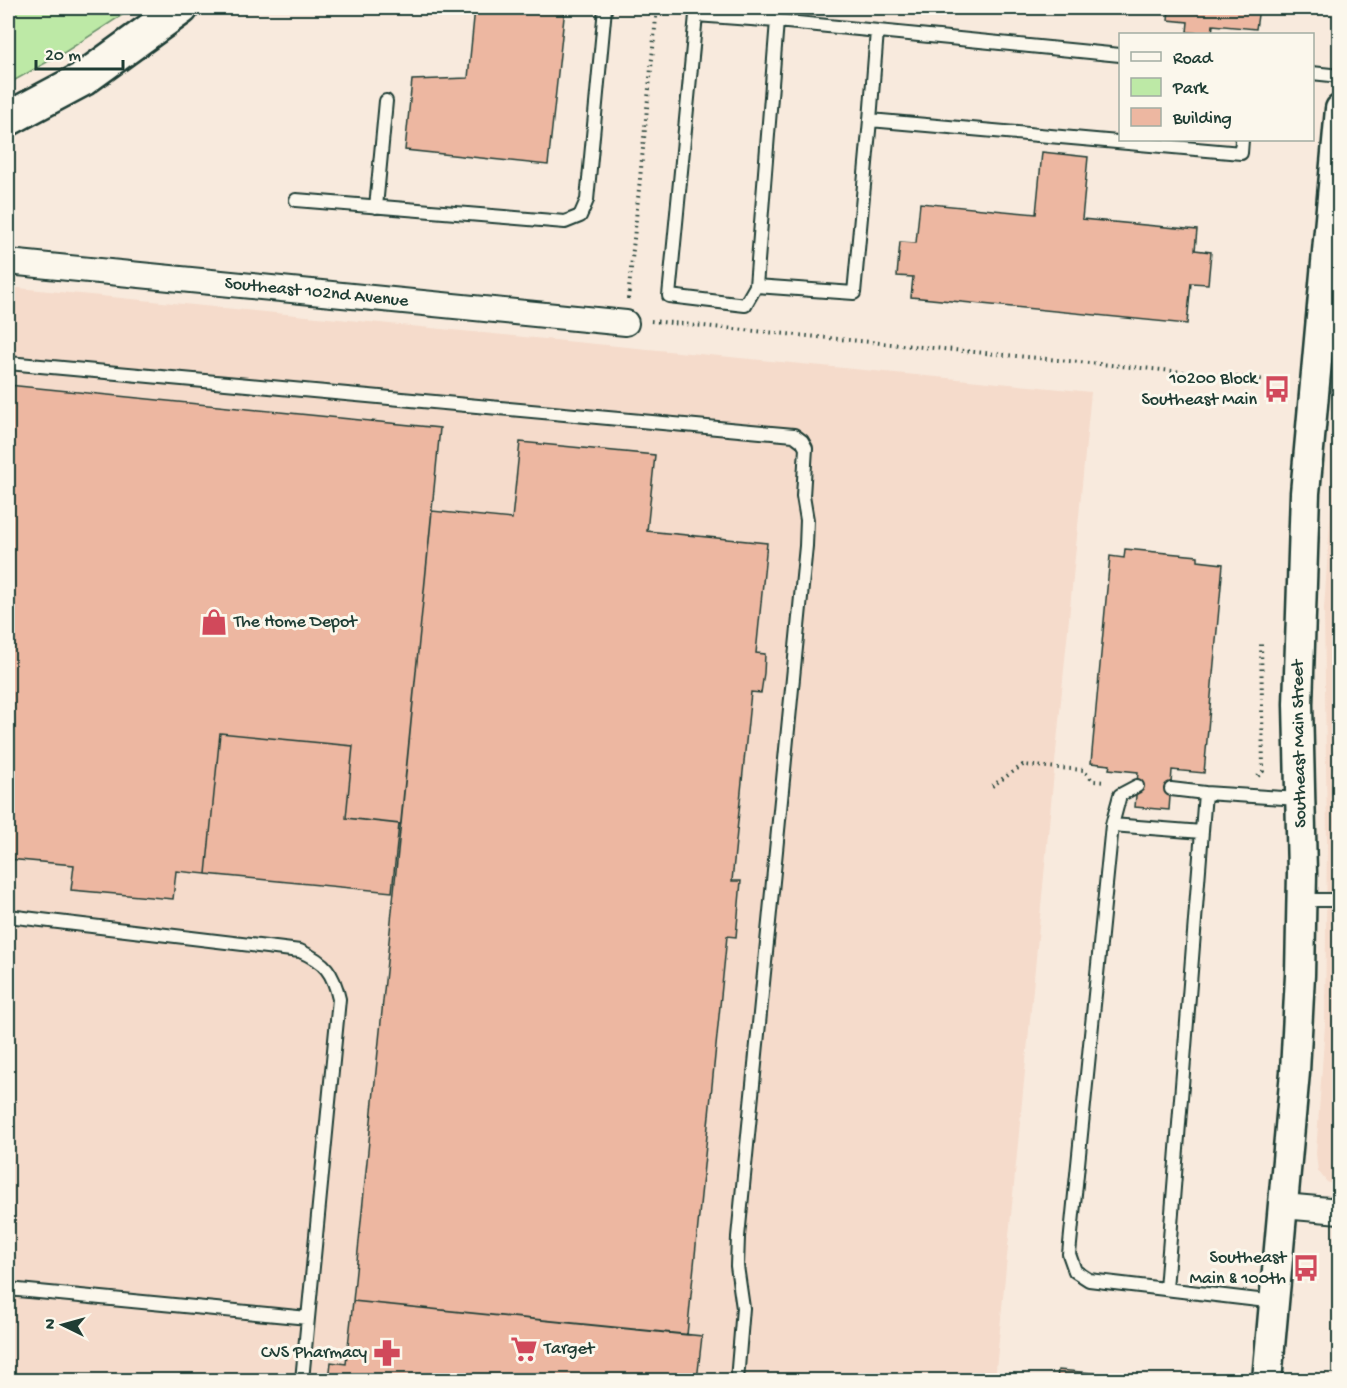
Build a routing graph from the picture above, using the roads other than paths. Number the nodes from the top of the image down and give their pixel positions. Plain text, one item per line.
1 (181, 8) edge
2 (605, 8) edge
3 (777, 21) junction
4 (877, 31) junction
5 (1119, 55) edge
6 (1314, 73) edge
7 (1340, 76) edge
8 (386, 101) dead end
9 (1340, 109) edge
10 (8, 119) edge
11 (870, 120) junction
12 (1242, 141) edge
13 (296, 200) dead end
14 (376, 207) junction
15 (8, 262) edge
16 (756, 286) junction
17 (626, 323) road end
18 (8, 363) edge
19 (1137, 786) dead end
20 (1171, 789) dead end
21 (1205, 793) junction
22 (1301, 799) junction
23 (1112, 825) junction
24 (1202, 832) junction
25 (1302, 900) junction
26 (1340, 900) edge
27 (8, 915) edge
28 (1283, 1206) junction
29 (1340, 1211) edge
30 (8, 1289) edge
31 (1166, 1289) junction
32 (1275, 1302) junction
33 (308, 1318) junction
34 (302, 1380) edge
35 (736, 1380) edge
36 (1267, 1380) edge

1 - 10 main road
2 - 14 lane
3 - 4 lane
3 - 16 lane
3 - 16 lane
4 - 5 lane
4 - 11 lane
6 - 7 lane
8 - 14 lane
9 - 22 street, Southeast Main Street
11 - 12 lane
11 - 16 lane
13 - 14 lane
15 - 17 street, Southeast 102nd Avenue
18 - 35 lane
19 - 23 lane
20 - 21 lane
21 - 22 lane
21 - 24 lane
22 - 25 street, Southeast Main Street
23 - 24 lane
23 - 31 lane
24 - 31 lane
25 - 26 lane
25 - 28 street, Southeast Main Street
27 - 33 lane
28 - 29 street
28 - 32 street, Southeast Main Street
30 - 33 lane
31 - 32 lane
32 - 36 street, Southeast Main Street
33 - 34 lane

